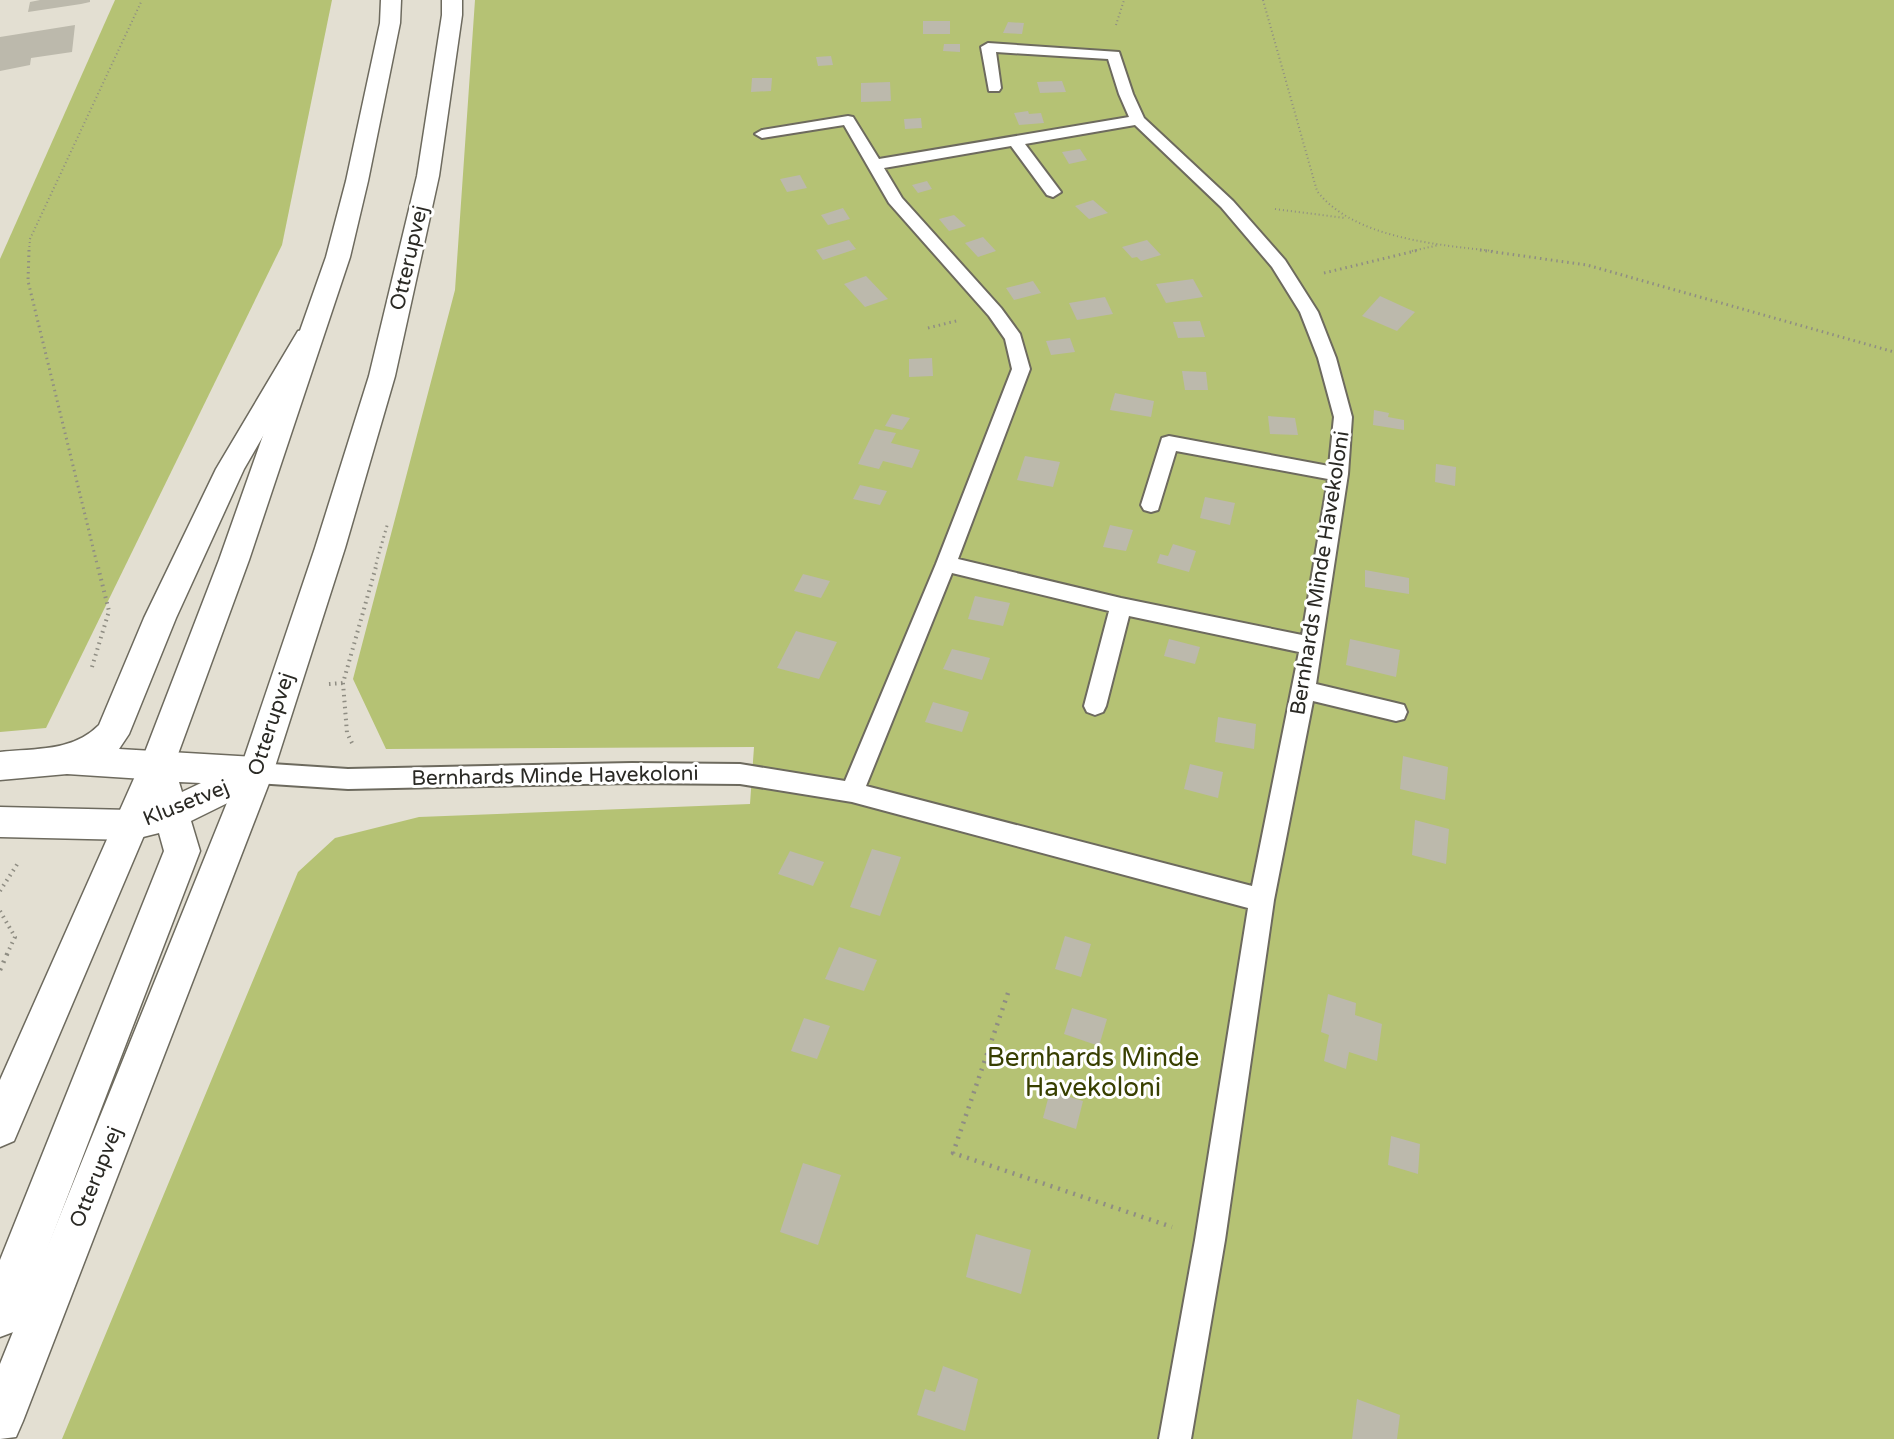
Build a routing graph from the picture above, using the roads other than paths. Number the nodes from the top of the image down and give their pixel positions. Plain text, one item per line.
1 (391, 0) edge
2 (452, 0) edge
3 (994, 88) dead end
4 (1138, 120) junction
5 (762, 134) dead end
6 (1014, 140) junction
7 (873, 165) junction
8 (1053, 192) dead end
9 (318, 318) junction
10 (1338, 474) junction
11 (1150, 505) dead end
12 (946, 564) junction
13 (1121, 606) junction
14 (1309, 645) junction
15 (1304, 690) junction
16 (1095, 706) dead end
17 (1396, 712) dead end
18 (67, 760) junction
19 (157, 765) junction
20 (0, 766) edge
21 (256, 773) junction
22 (852, 792) junction
23 (171, 814) junction
24 (0, 822) edge
25 (131, 825) junction
26 (1262, 900) junction
27 (0, 1127) edge
28 (0, 1315) edge
29 (0, 1421) edge
30 (1175, 1439) edge

1 - 9 main road
2 - 21 main road, Otterupvej
3 - 4 lane, Bernhards Minde Havekoloni
4 - 6 lane
4 - 10 lane, Bernhards Minde Havekoloni
5 - 7 lane
6 - 7 lane
6 - 8 lane
7 - 12 lane
9 - 18 main road
9 - 19 main road
10 - 11 lane
10 - 14 lane, Bernhards Minde Havekoloni
12 - 13 lane
12 - 22 lane
13 - 14 lane
13 - 16 lane
14 - 15 lane, Bernhards Minde Havekoloni
15 - 17 lane
15 - 26 lane, Bernhards Minde Havekoloni
18 - 19 main road, Klusetvej
18 - 20 main road, Klusetvej
19 - 21 main road, Klusetvej
19 - 23 main road
19 - 25 main road
21 - 22 lane, Bernhards Minde Havekoloni
21 - 23 main road, Klusetvej
21 - 29 main road, Otterupvej
22 - 26 lane, Bernhards Minde Havekoloni
23 - 25 main road, Klusetvej
23 - 28 main road
24 - 25 main road, Klusetvej
25 - 27 main road
26 - 30 lane, Bernhards Minde Havekoloni

